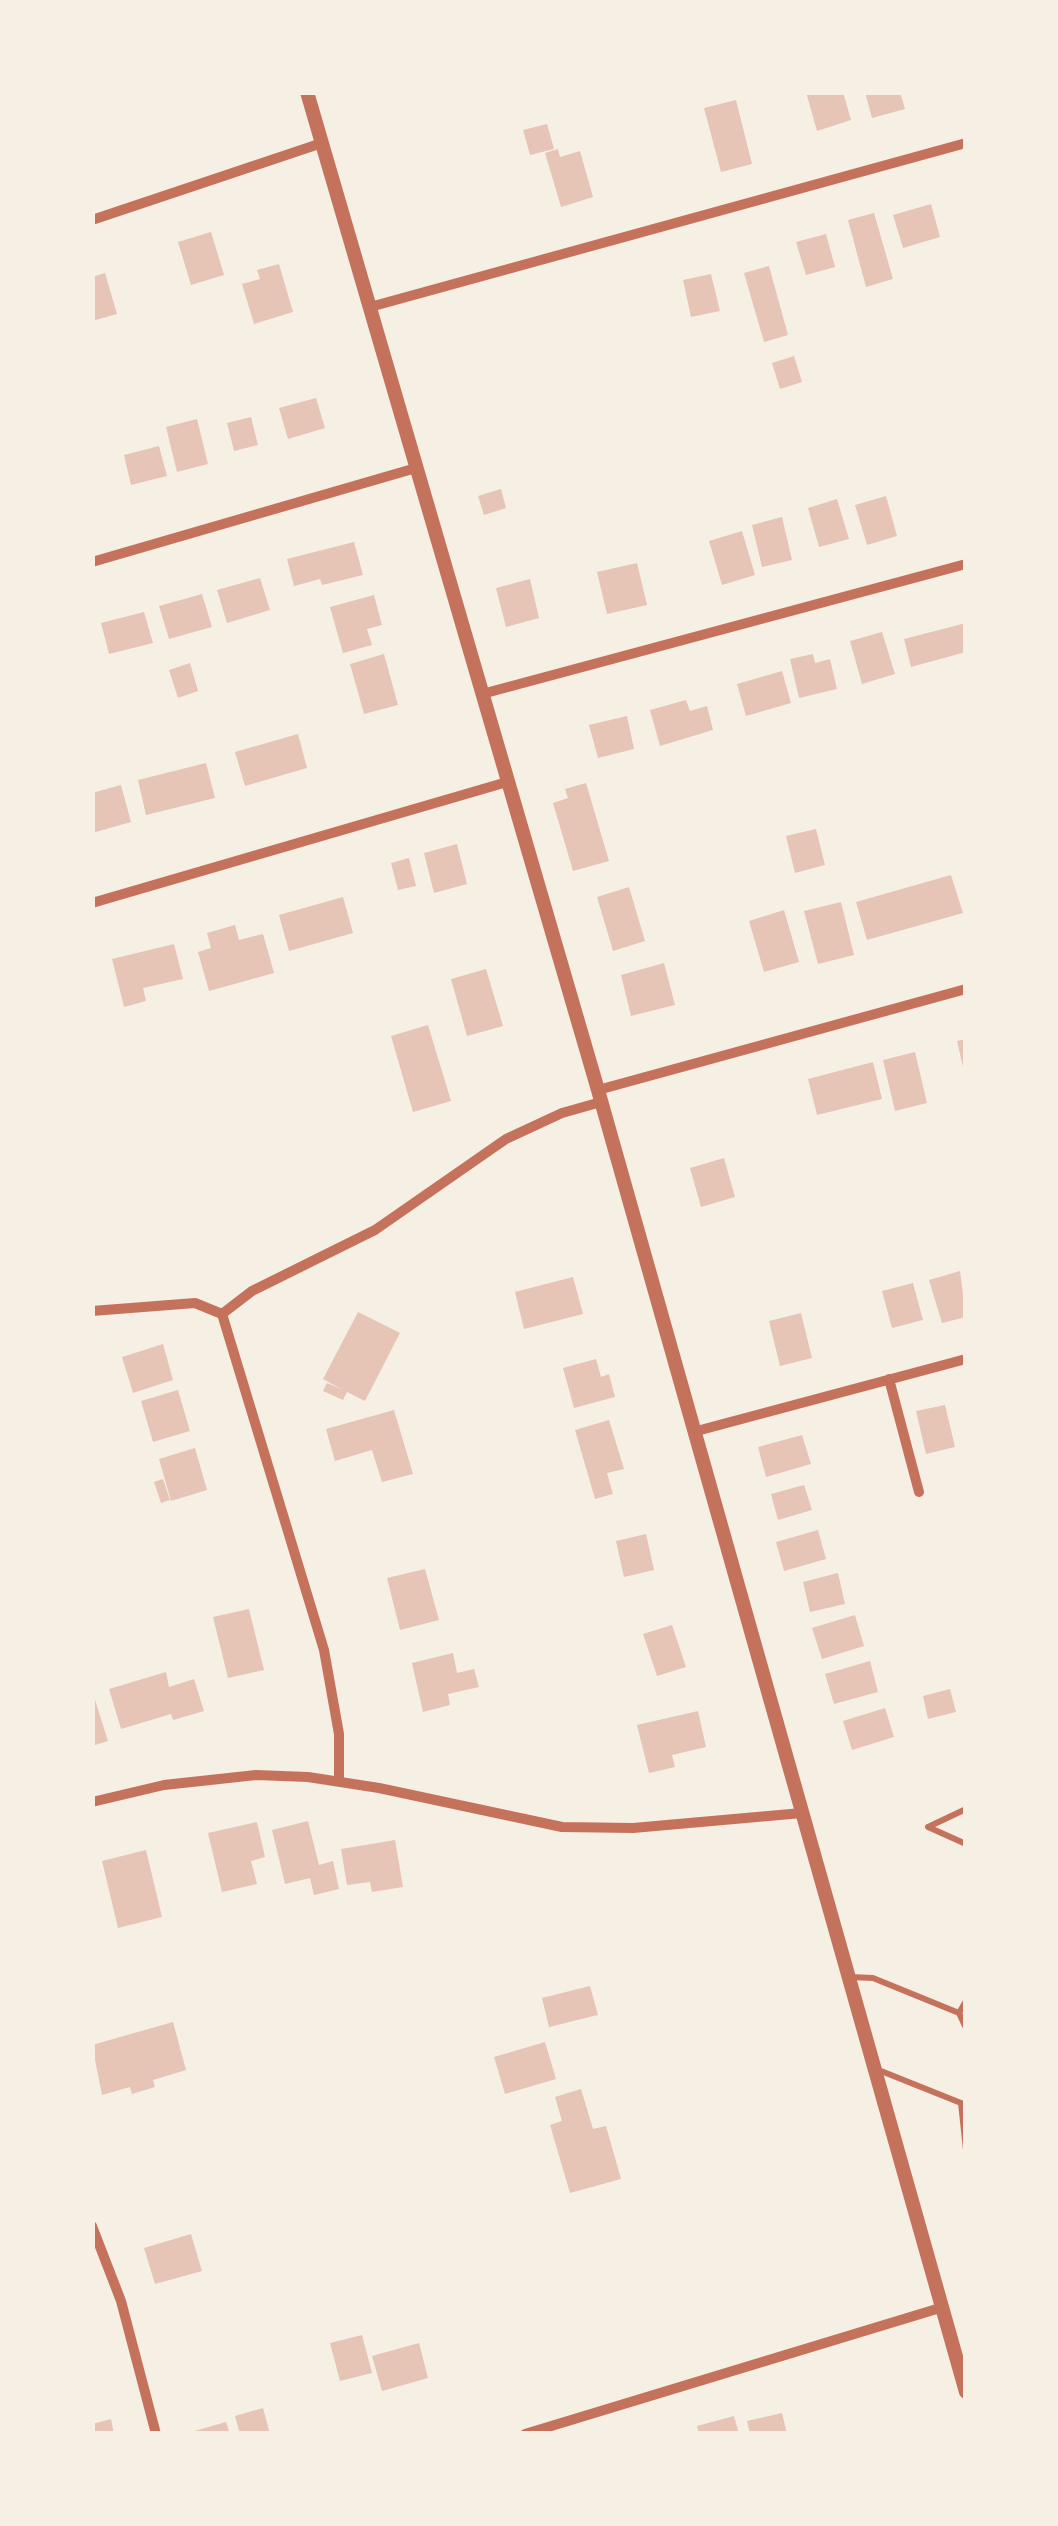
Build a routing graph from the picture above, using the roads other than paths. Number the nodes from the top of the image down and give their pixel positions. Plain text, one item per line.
1 (307, 92) edge
2 (322, 142) junction
3 (966, 144) edge
4 (92, 220) edge
5 (370, 307) junction
6 (416, 468) junction
7 (92, 562) edge
8 (966, 564) edge
9 (482, 694) junction
10 (507, 782) junction
11 (92, 903) edge
12 (966, 989) edge
13 (599, 1096) junction
14 (92, 1311) edge
15 (222, 1314) junction
16 (966, 1359) edge
17 (889, 1379) junction
18 (693, 1432) junction
19 (919, 1492) dead end
20 (339, 1782) junction
21 (92, 1802) edge
22 (966, 1810) edge
23 (802, 1813) junction
24 (966, 1844) edge
25 (848, 1977) junction
26 (966, 2001) edge
27 (959, 2012) junction
28 (966, 2028) edge
29 (874, 2069) junction
30 (963, 2104) edge
31 (966, 2150) edge
32 (92, 2226) edge
33 (940, 2308) junction
34 (966, 2392) edge
35 (156, 2434) edge
36 (524, 2434) edge

1 - 2 street
2 - 4 street
2 - 5 street
3 - 5 street
5 - 6 street
6 - 7 street
6 - 9 street
8 - 9 street
9 - 10 street
10 - 11 street
10 - 13 street
12 - 13 street
13 - 15 street
13 - 18 street
14 - 15 street
15 - 20 street
16 - 17 street
17 - 18 street
17 - 19 street
18 - 23 street
20 - 21 street
20 - 23 street
22 - 24 lane
23 - 25 street
25 - 27 lane
25 - 29 street
26 - 27 lane
27 - 28 lane
29 - 30 lane
29 - 33 street
30 - 31 lane
32 - 35 street
33 - 34 street
33 - 36 street

